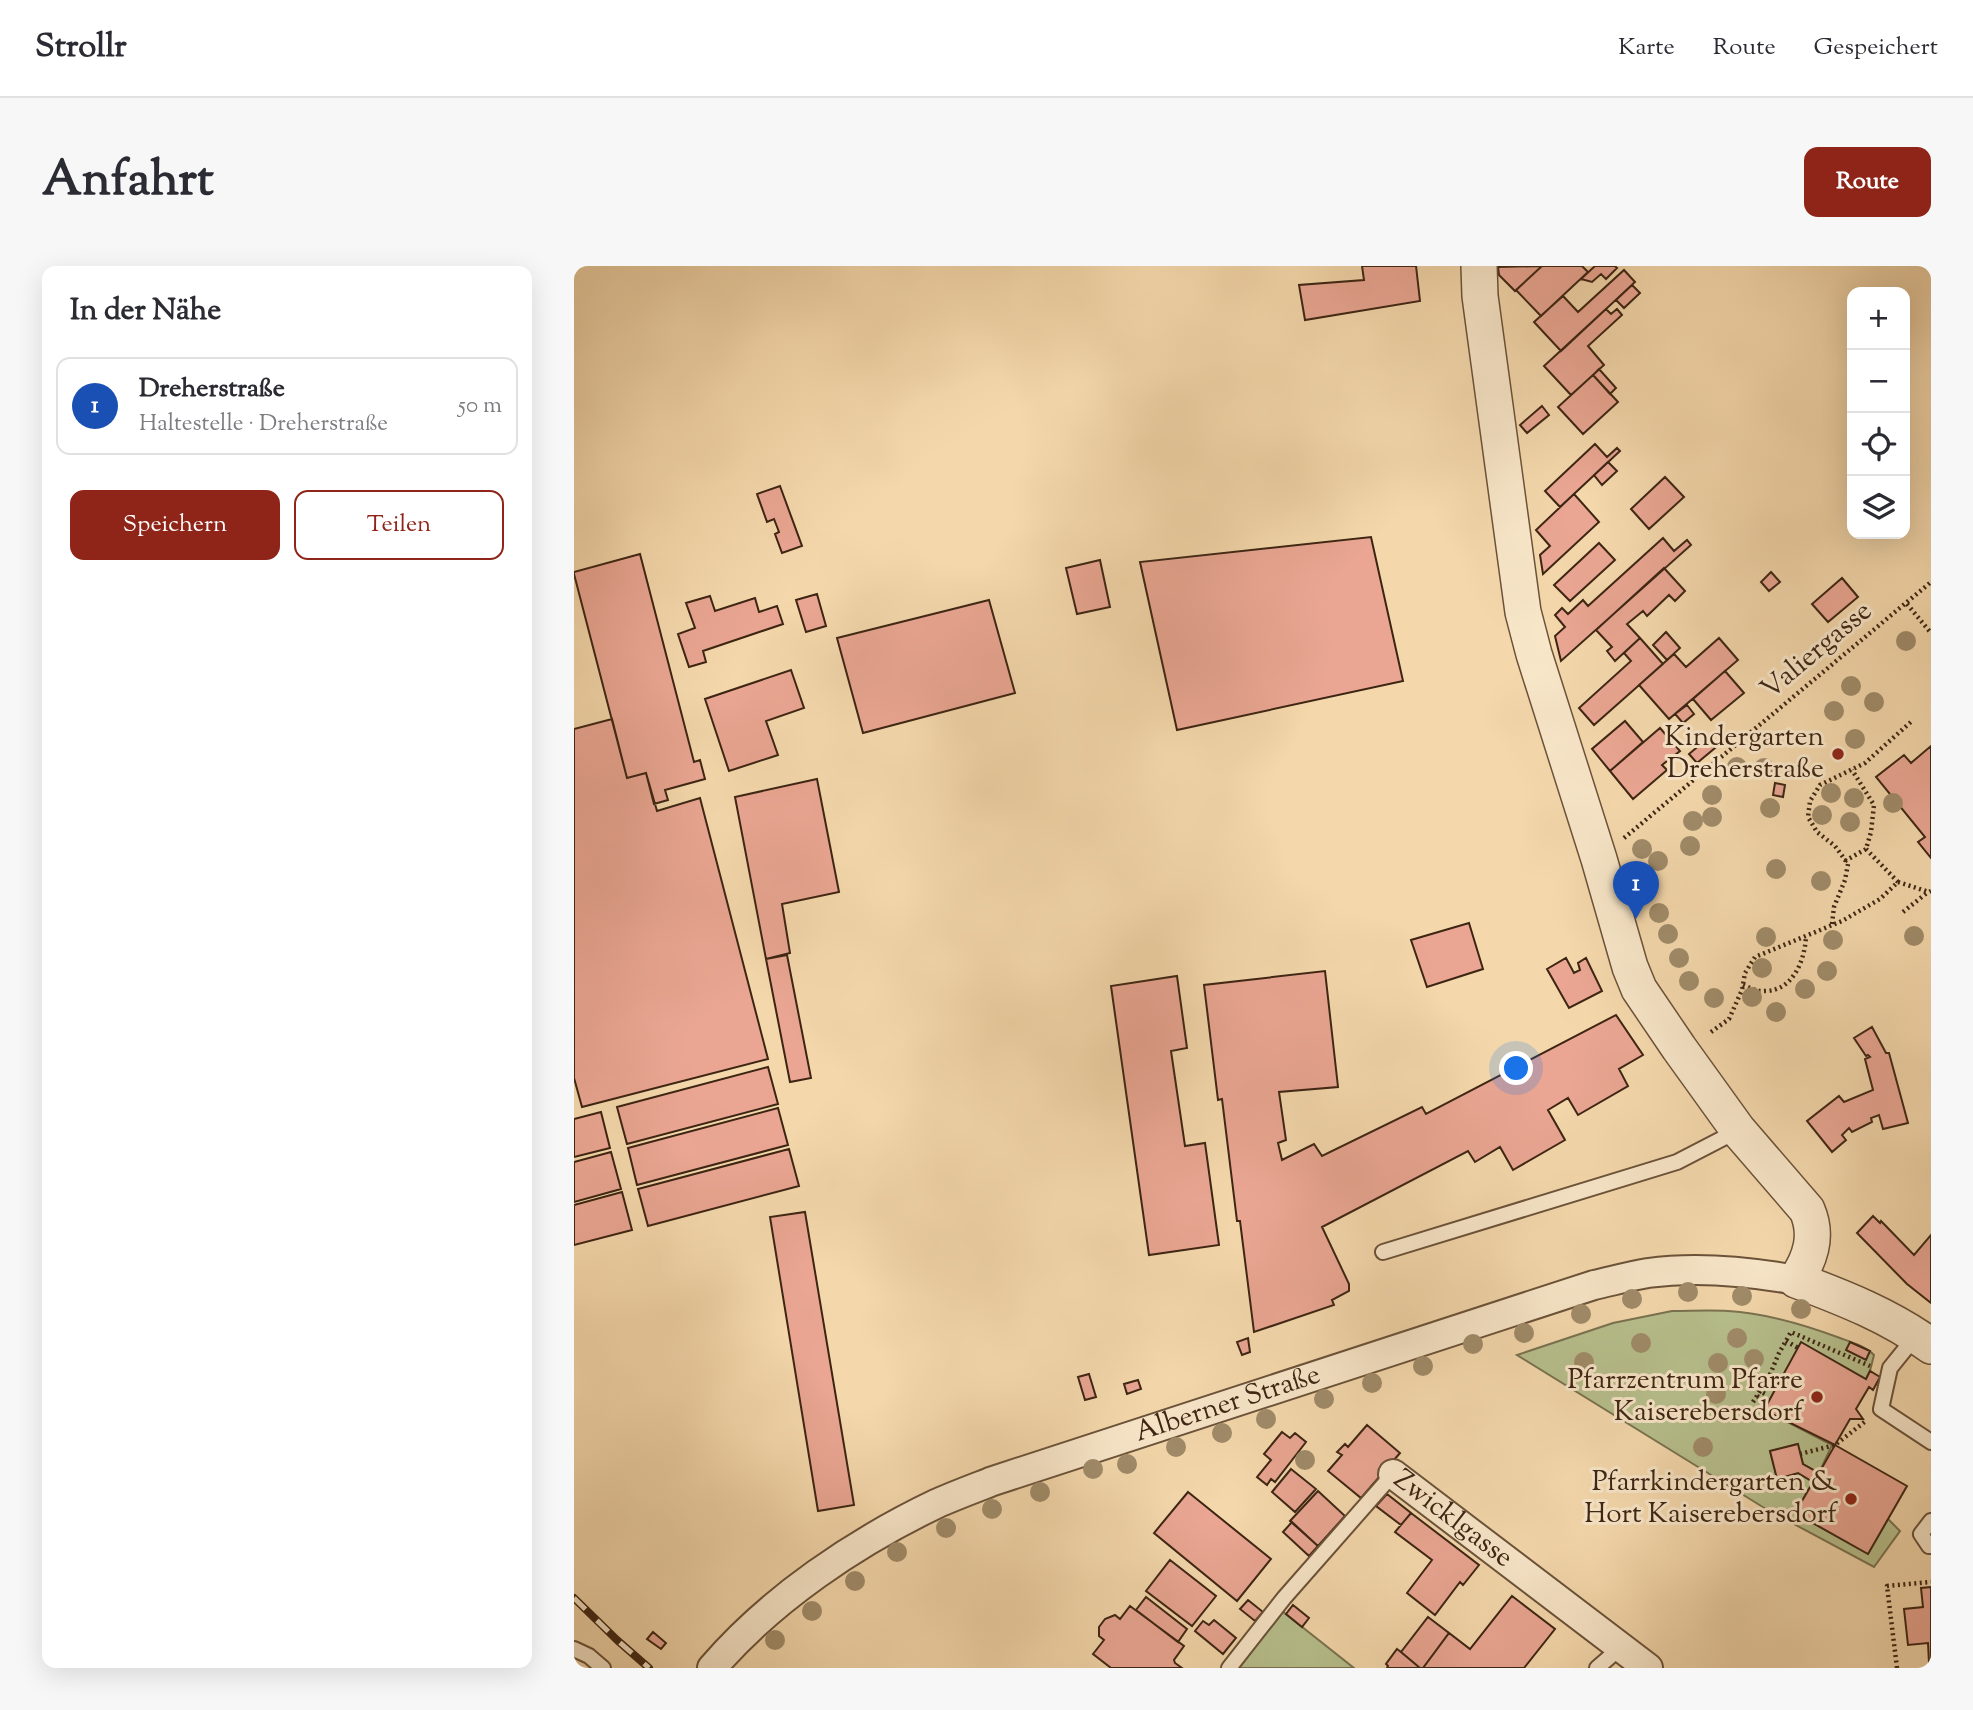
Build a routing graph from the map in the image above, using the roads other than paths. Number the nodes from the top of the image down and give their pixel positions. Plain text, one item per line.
1 (1479, 266) edge
2 (1738, 1130) junction
3 (1383, 1252) dead end
4 (1796, 1280) junction
5 (1924, 1340) edge
6 (1931, 1442) edge
7 (1393, 1474) joint
8 (1931, 1521) edge
9 (1931, 1546) edge
10 (1620, 1648) junction
11 (574, 1649) edge
12 (603, 1668) edge
13 (712, 1668) edge
14 (1229, 1668) edge
15 (1597, 1668) edge
16 (1648, 1668) edge

1 - 2 street
2 - 3 lane
2 - 4 street
4 - 5 street
4 - 13 street, Alberner Straße
5 - 6 lane
7 - 10 street, Zwicklgasse
7 - 14 lane, Zwicklgasse
8 - 9 lane
10 - 15 lane
10 - 16 street, Zwicklgasse
11 - 12 lane

